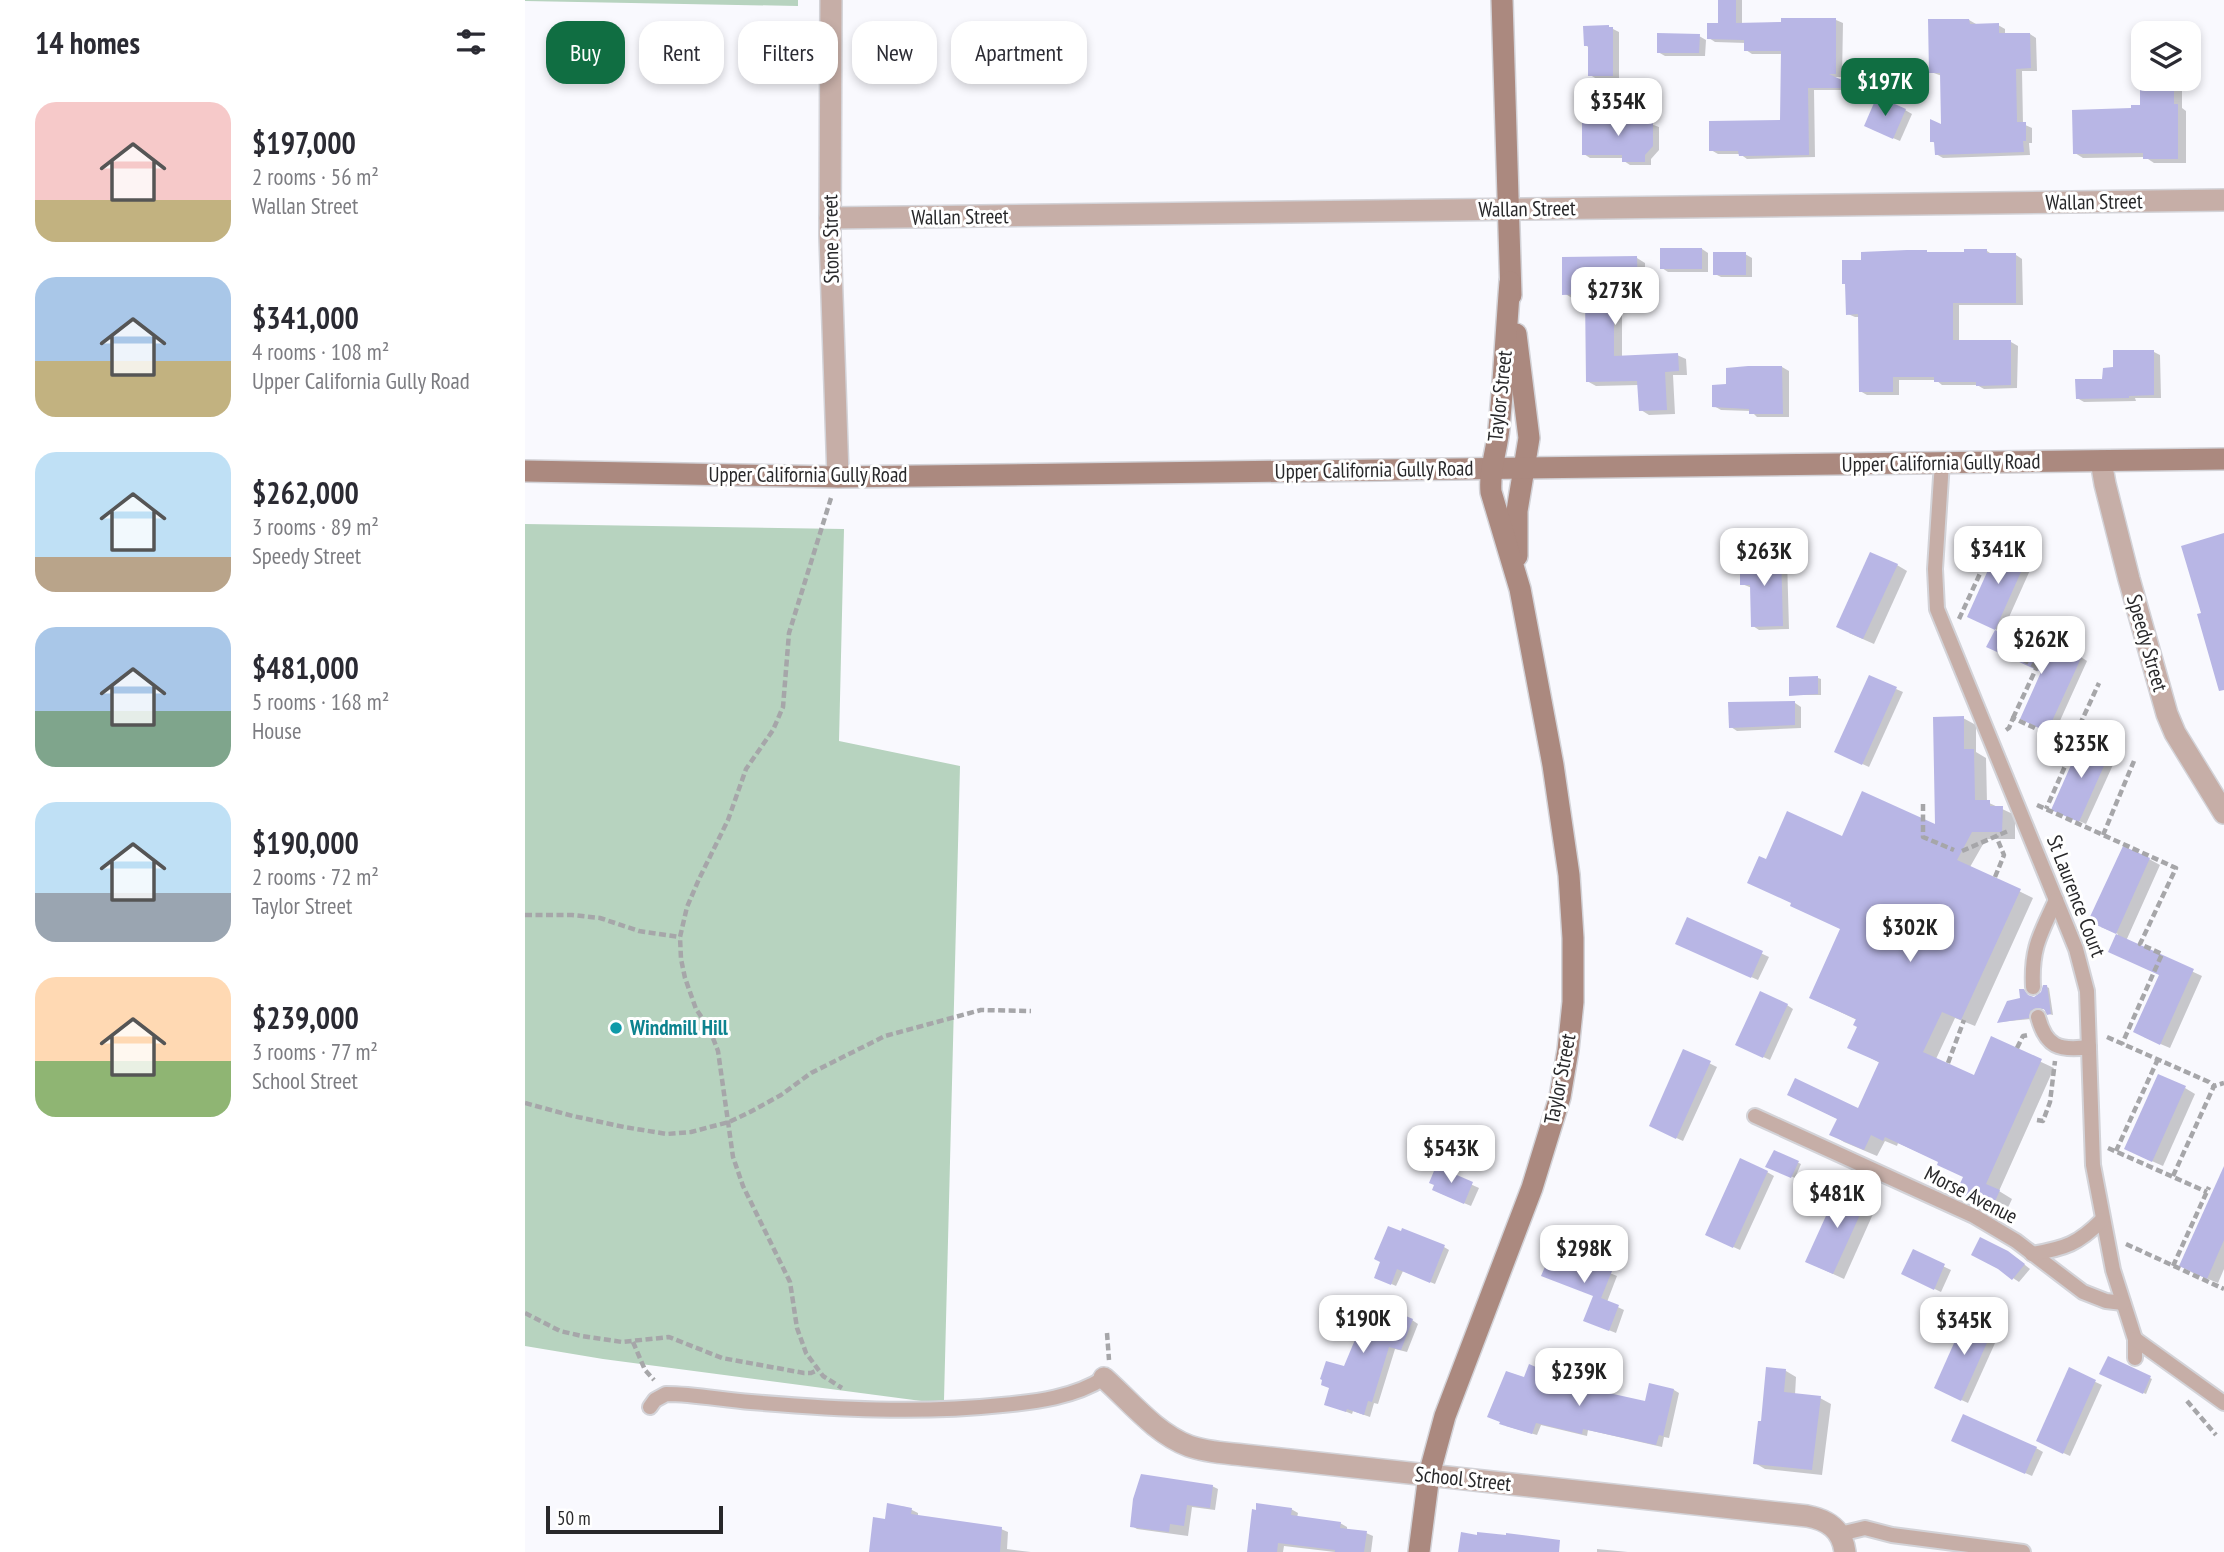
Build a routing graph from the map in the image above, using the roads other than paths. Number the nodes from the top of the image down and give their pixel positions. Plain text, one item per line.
1 (831, 0) edge
2 (1502, 0) edge
3 (2224, 200) edge
4 (1507, 209) junction
5 (830, 218) junction
6 (1510, 282) junction
7 (2224, 459) edge
8 (2101, 461) junction
9 (1943, 462) junction
10 (1492, 468) junction
11 (1524, 468) junction
12 (525, 471) edge
13 (838, 477) junction
14 (1520, 589) junction
15 (2224, 813) edge
16 (2056, 900) junction
17 (2033, 987) dead end
18 (2038, 1017) dead end
19 (2089, 1047) junction
20 (1755, 1116) dead end
21 (2102, 1220) junction
22 (2032, 1254) junction
23 (2123, 1303) junction
24 (2135, 1339) junction
25 (2135, 1358) dead end
26 (1104, 1378) joint
27 (2224, 1403) edge
28 (650, 1407) dead end
29 (1429, 1475) junction
30 (1842, 1543) edge
31 (1419, 1552) edge
32 (2023, 1552) edge

1 - 5 street, Stone Street
2 - 4 street, Taylor Street
3 - 4 street, Wallan Street
4 - 5 street, Wallan Street
4 - 6 street, Taylor Street
5 - 13 street, Stone Street
6 - 10 street, Taylor Street
6 - 11 street, Taylor Street
7 - 8 street, Upper California Gully Road
8 - 9 street, Upper California Gully Road
8 - 15 street, Speedy Street
9 - 11 street, Upper California Gully Road
9 - 16 lane, St Laurence Court
10 - 11 street, Upper California Gully Road
10 - 13 street, Upper California Gully Road
10 - 14 street, Taylor Street
11 - 14 street, Taylor Street
12 - 13 street, Upper California Gully Road
14 - 29 street, Taylor Street
16 - 17 lane
16 - 19 lane, St Laurence Court
18 - 19 lane
19 - 21 lane, St Laurence Court
20 - 22 lane, Morse Avenue
21 - 22 lane
21 - 23 lane, St Laurence Court
22 - 23 lane, Morse Avenue
23 - 24 lane, St Laurence Court
24 - 25 lane, St Laurence Court
24 - 27 lane
26 - 28 lane
26 - 29 street, School Street
29 - 30 street, School Street
29 - 31 street, Taylor Street
30 - 32 lane, School Street

